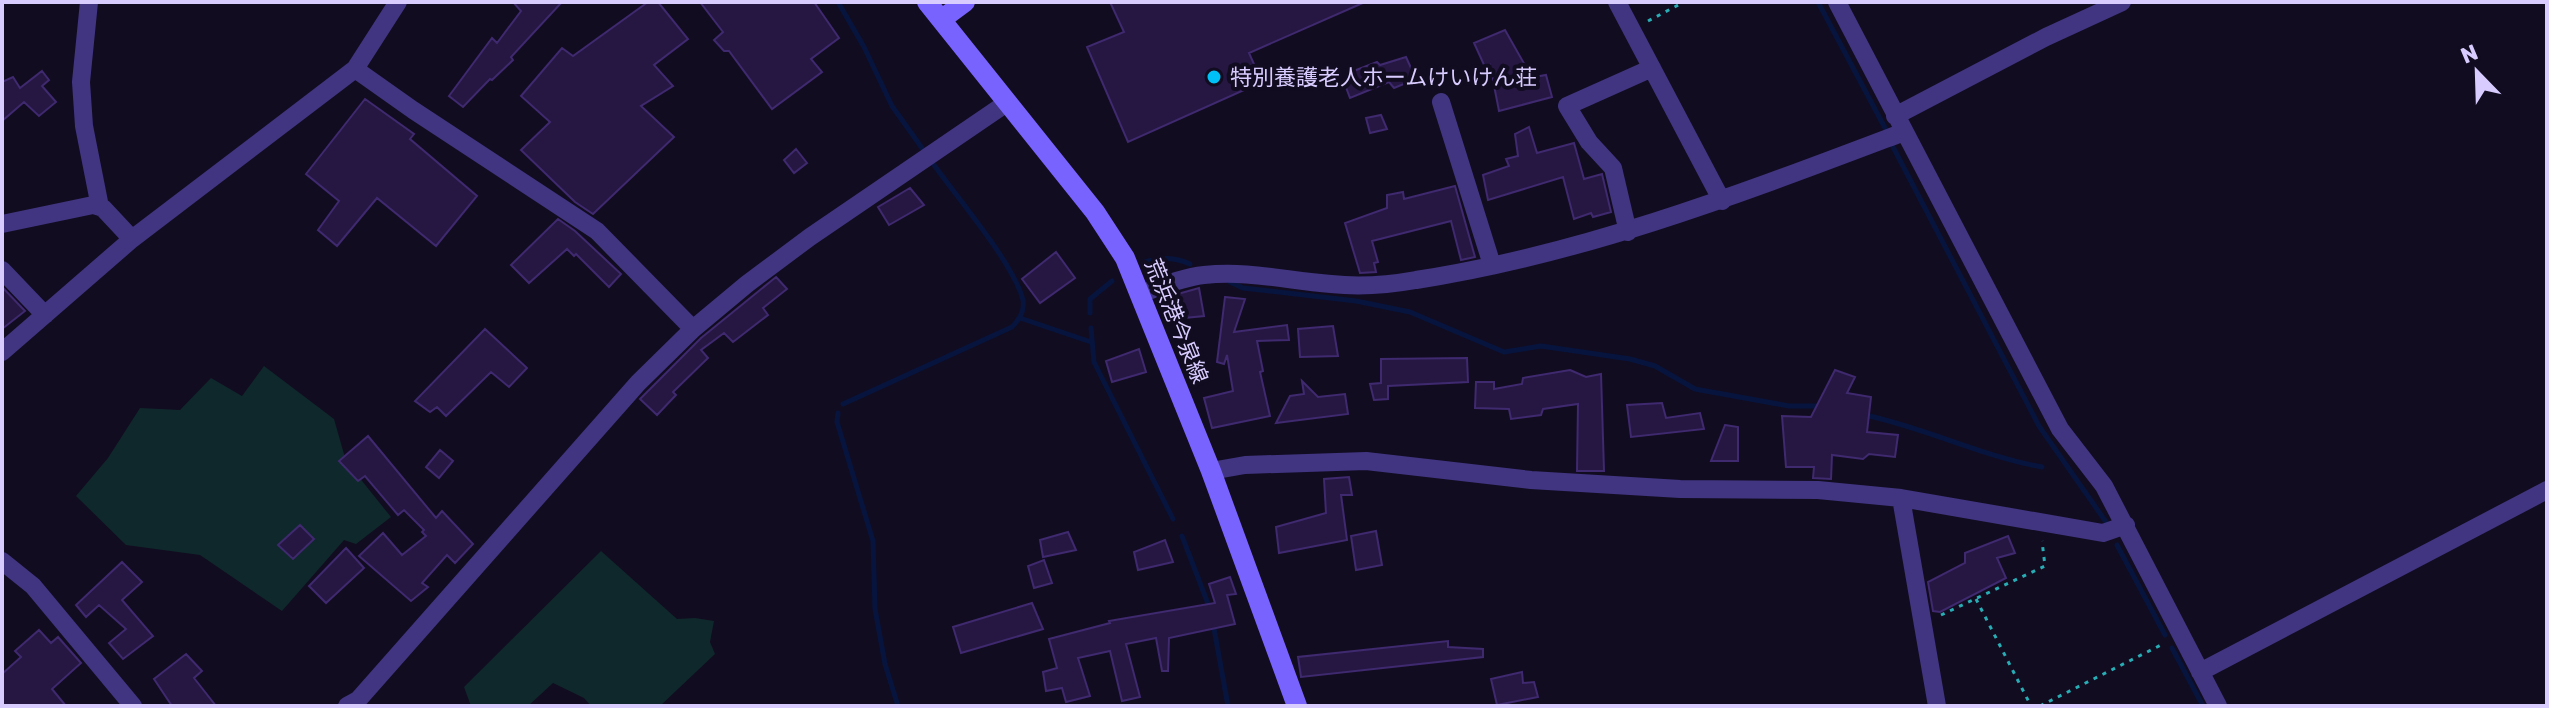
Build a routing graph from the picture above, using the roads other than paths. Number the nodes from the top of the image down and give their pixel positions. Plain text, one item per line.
1 (89, 2) edge
2 (398, 2) edge
3 (927, 2) edge
4 (965, 2) edge
5 (1617, 2) edge
6 (1837, 2) edge
7 (2122, 2) edge
8 (942, 19) junction
9 (1652, 68) junction
10 (355, 69) junction
11 (1008, 102) junction
12 (1441, 102) dead end
13 (1900, 124) junction
14 (1722, 201) junction
15 (100, 207) junction
16 (2, 224) edge
17 (1628, 232) junction
18 (132, 239) junction
19 (1492, 265) junction
20 (2, 270) edge
21 (1140, 294) junction
22 (45, 315) junction
23 (693, 329) junction
24 (2, 352) edge
25 (1211, 471) junction
26 (2547, 490) edge
27 (1901, 498) junction
28 (2126, 525) junction
29 (2, 561) edge
30 (2200, 672) junction
31 (133, 706) edge
32 (347, 706) edge
33 (1297, 706) edge
34 (1937, 706) edge
35 (2218, 706) edge

1 - 15 street
2 - 10 street
3 - 8 main road, 荒浜港今泉線
4 - 8 main road
5 - 9 street
6 - 13 street
7 - 13 street
8 - 11 main road, 荒浜港今泉線
9 - 14 street
9 - 17 street
10 - 18 street
10 - 23 street
11 - 21 main road, 荒浜港今泉線
11 - 23 street
12 - 19 street
13 - 14 street
13 - 28 street
14 - 17 street
15 - 16 street
15 - 18 street
17 - 19 street
18 - 22 street
19 - 21 street
20 - 22 street
21 - 25 main road, 荒浜港今泉線
22 - 24 street
23 - 32 street
25 - 27 street
25 - 33 main road, 荒浜港今泉線
26 - 30 street
27 - 28 street
27 - 34 street
28 - 30 street
29 - 31 street
30 - 35 street

